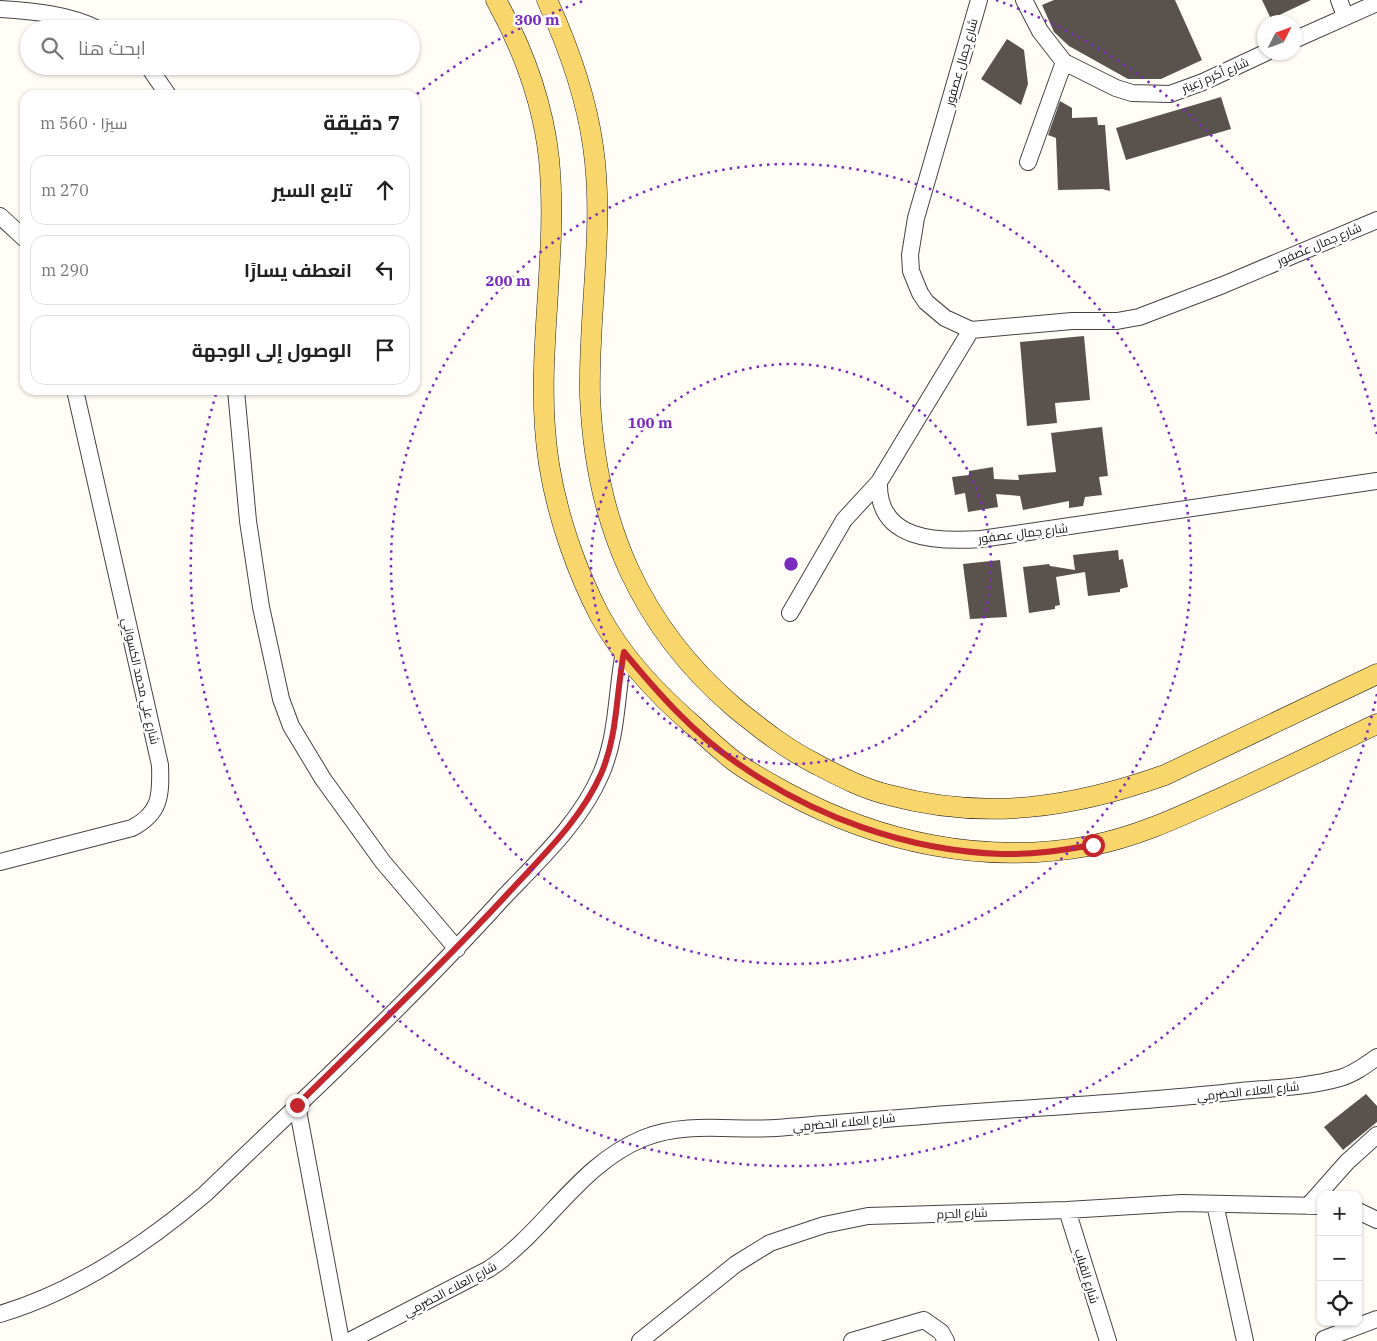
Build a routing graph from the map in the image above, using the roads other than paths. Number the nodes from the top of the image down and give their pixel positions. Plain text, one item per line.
1 (496, 0) edge
2 (547, 0) edge
3 (979, 0) edge
4 (1024, 0) edge
5 (1339, 0) edge
6 (1377, 3) edge
7 (0, 9) edge
8 (1345, 16) junction
9 (80, 20) edge
10 (1302, 36) edge
11 (1257, 57) edge
12 (1064, 62) junction
13 (154, 75) edge
14 (165, 90) edge
15 (1028, 162) dead end
16 (0, 216) edge
17 (1377, 220) edge
18 (20, 234) edge
19 (971, 330) junction
20 (76, 395) edge
21 (236, 395) edge
22 (879, 482) junction
23 (1377, 482) edge
24 (790, 613) dead end
25 (624, 652) junction
26 (1377, 674) edge
27 (1377, 724) edge
28 (0, 862) edge
29 (457, 949) junction
30 (1377, 1057) edge
31 (297, 1105) junction
32 (1377, 1135) edge
33 (1215, 1204) junction
34 (1315, 1206) edge
35 (1067, 1210) junction
36 (1362, 1213) edge
37 (1377, 1220) edge
38 (0, 1314) edge
39 (1377, 1319) edge
40 (1324, 1339) dead end
41 (341, 1341) edge
42 (349, 1341) edge
43 (640, 1341) edge
44 (852, 1341) edge
45 (946, 1341) edge
46 (1108, 1341) edge
47 (1246, 1341) edge

1 - 25 main road
2 - 26 main road
3 - 19 street, شارع جمال عصفور
4 - 12 street, شارع أكرم زعيتر
5 - 8 street
6 - 8 street
7 - 9 street
8 - 10 street
11 - 12 street, شارع أكرم زعيتر
12 - 15 street
13 - 14 street
16 - 18 street
17 - 19 street, شارع جمال عصفور
19 - 22 street
20 - 28 street, شارع علي محمد الكسواني
21 - 29 street
22 - 23 street, شارع جمال عصفور
22 - 24 street
25 - 27 main road
25 - 29 street
29 - 31 street
30 - 42 street, شارع العلاء الحضرمي
31 - 38 street
31 - 41 street
32 - 34 street
33 - 34 street, شارع الحرم
33 - 35 street, شارع الحرم
33 - 47 street
35 - 43 street, شارع الحرم
35 - 46 street, شارع القباب
36 - 37 street
39 - 40 street
44 - 45 street

